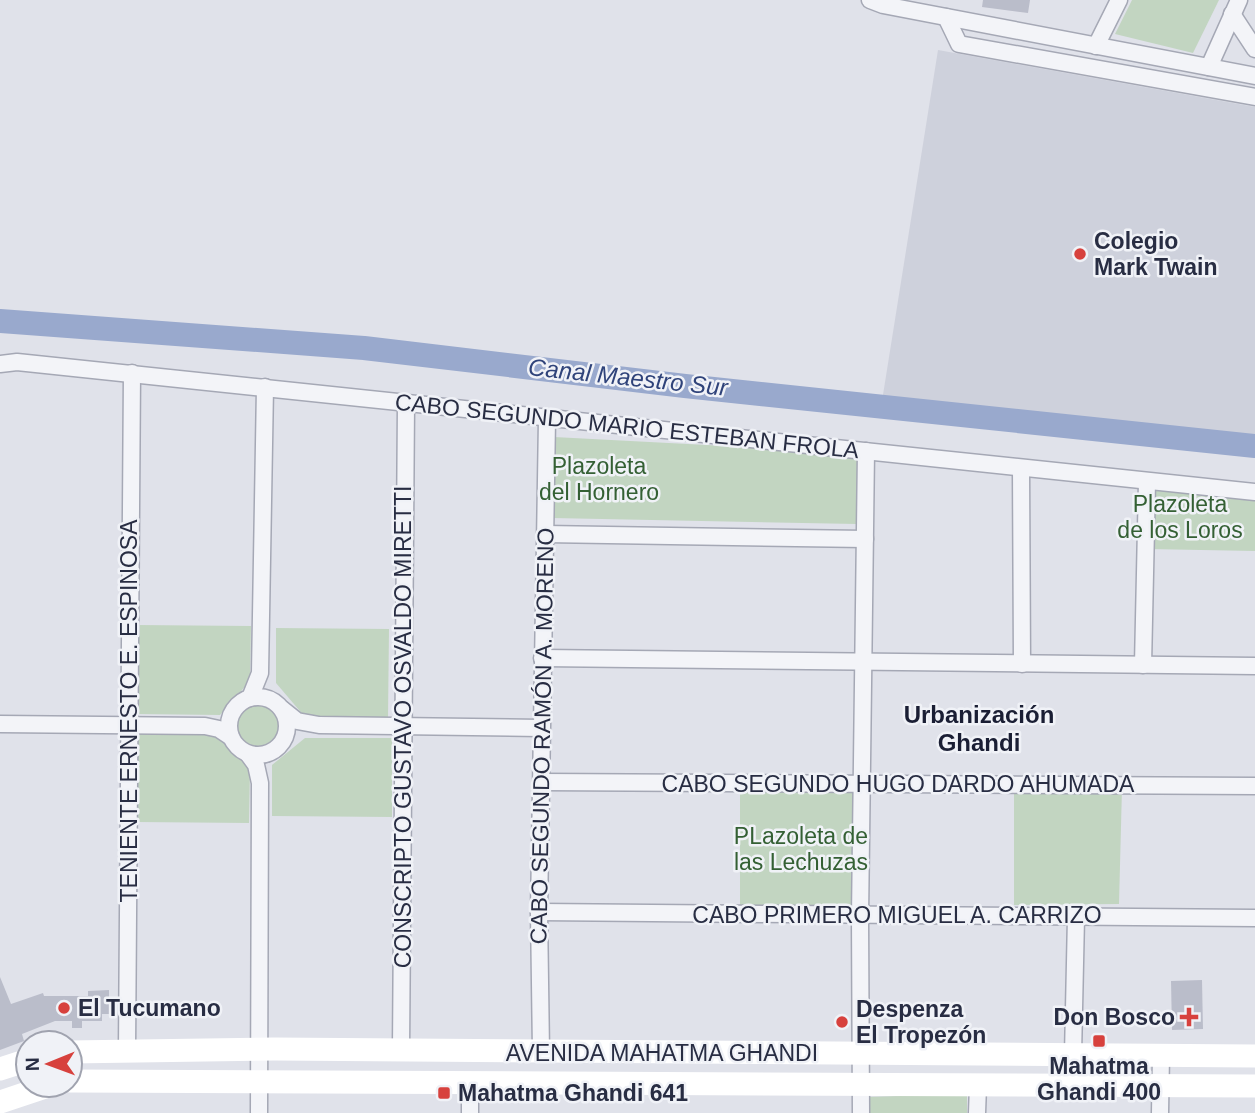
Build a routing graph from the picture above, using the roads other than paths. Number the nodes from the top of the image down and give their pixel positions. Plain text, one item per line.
1 (870, 0) edge
2 (1119, 0) edge
3 (1236, 7) edge
4 (946, 17) junction
5 (1096, 46) junction
6 (1255, 49) edge
7 (1209, 67) junction
8 (1255, 76) edge
9 (1255, 97) edge
10 (0, 365) edge
11 (132, 373) junction
12 (265, 387) junction
13 (406, 404) junction
14 (547, 419) junction
15 (866, 451) junction
16 (1021, 468) junction
17 (1147, 482) junction
18 (1255, 492) edge
19 (545, 534) junction
20 (865, 538) junction
21 (542, 658) junction
22 (864, 662) junction
23 (1022, 664) junction
24 (1143, 665) junction
25 (1255, 666) edge
26 (260, 673) junction
27 (250, 698) junction
28 (279, 706) junction
29 (232, 712) junction
30 (0, 724) edge
31 (128, 724) junction
32 (205, 726) junction
33 (319, 726) junction
34 (402, 727) junction
35 (541, 728) junction
36 (231, 737) junction
37 (278, 747) junction
38 (248, 754) junction
39 (541, 782) junction
40 (260, 783) junction
41 (863, 784) junction
42 (1255, 786) edge
43 (539, 912) junction
44 (860, 916) junction
45 (1076, 917) junction
46 (1255, 918) edge
47 (127, 1049) junction
48 (259, 1049) junction
49 (401, 1049) junction
50 (84, 1051) edge
51 (541, 1052) junction
52 (862, 1054) junction
53 (1073, 1055) junction
54 (1161, 1055) junction
55 (1255, 1056) edge
56 (84, 1082) edge
57 (259, 1082) junction
58 (470, 1084) junction
59 (862, 1085) junction
60 (1160, 1085) junction
61 (978, 1086) junction
62 (1255, 1086) edge
63 (259, 1113) edge
64 (470, 1113) edge
65 (861, 1113) edge
66 (977, 1113) edge
67 (1160, 1113) edge

1 - 4 street
2 - 5 street
3 - 6 street
3 - 7 street
4 - 5 street
4 - 9 street
5 - 7 street
7 - 8 street
10 - 11 street, CABO SEGUNDO MARIO ESTEBAN FROLA
11 - 12 street, CABO SEGUNDO MARIO ESTEBAN FROLA
11 - 31 street, TENIENTE ERNESTO E. ESPINOSA
12 - 13 street, CABO SEGUNDO MARIO ESTEBAN FROLA
12 - 26 street
13 - 14 street, CABO SEGUNDO MARIO ESTEBAN FROLA
13 - 34 street, CONSCRIPTO GUSTAVO OSVALDO MIRETTI
14 - 15 street, CABO SEGUNDO MARIO ESTEBAN FROLA
14 - 19 street, CABO SEGUNDO RAMÓN A. MORENO
15 - 16 street, CABO SEGUNDO MARIO ESTEBAN FROLA
15 - 20 street
16 - 17 street, CABO SEGUNDO MARIO ESTEBAN FROLA
16 - 23 street
17 - 18 street, CABO SEGUNDO MARIO ESTEBAN FROLA
17 - 24 street
19 - 20 street
19 - 21 street, CABO SEGUNDO RAMÓN A. MORENO
20 - 22 street
21 - 22 street
21 - 35 street, CABO SEGUNDO RAMÓN A. MORENO
22 - 23 street
22 - 41 street
23 - 24 street
24 - 25 street
26 - 27 street
26 - 28 street
27 - 28 street
27 - 29 street
28 - 33 street
28 - 37 street
29 - 32 street
29 - 36 street
30 - 31 street
31 - 32 street
31 - 47 street, TENIENTE ERNESTO E. ESPINOSA
32 - 36 street
33 - 34 street
33 - 37 street
34 - 35 street
34 - 49 street, CONSCRIPTO GUSTAVO OSVALDO MIRETTI
35 - 39 street, CABO SEGUNDO RAMÓN A. MORENO
36 - 38 street
37 - 38 street
37 - 40 street
38 - 40 street
39 - 41 street, CABO SEGUNDO HUGO DARDO AHUMADA
39 - 43 street, CABO SEGUNDO RAMÓN A. MORENO
40 - 48 street
41 - 42 street, CABO SEGUNDO HUGO DARDO AHUMADA
41 - 44 street
43 - 44 street, CABO PRIMERO MIGUEL A. CARRIZO
43 - 51 street, CABO SEGUNDO RAMÓN A. MORENO
44 - 45 street, CABO PRIMERO MIGUEL A. CARRIZO
44 - 52 street
45 - 46 street, CABO PRIMERO MIGUEL A. CARRIZO
45 - 53 street
47 - 48 main road, AVENIDA MAHATMA GHANDI
47 - 50 main road, AVENIDA MAHATMA GHANDI
48 - 49 main road, AVENIDA MAHATMA GHANDI
48 - 57 street
49 - 51 main road, AVENIDA MAHATMA GHANDI
51 - 52 main road, AVENIDA MAHATMA GHANDI
52 - 53 main road, AVENIDA MAHATMA GHANDI
52 - 59 street
53 - 54 main road, AVENIDA MAHATMA GHANDI
54 - 55 main road, AVENIDA MAHATMA GHANDI
54 - 60 street
56 - 57 main road, AVENIDA MAHATMA GHANDI
57 - 58 main road, AVENIDA MAHATMA GHANDI
57 - 63 street
58 - 59 main road, AVENIDA MAHATMA GHANDI
58 - 64 street
59 - 61 main road, AVENIDA MAHATMA GHANDI
59 - 65 street
60 - 61 main road, AVENIDA MAHATMA GHANDI
60 - 62 main road, AVENIDA MAHATMA GHANDI
60 - 67 street
61 - 66 street

